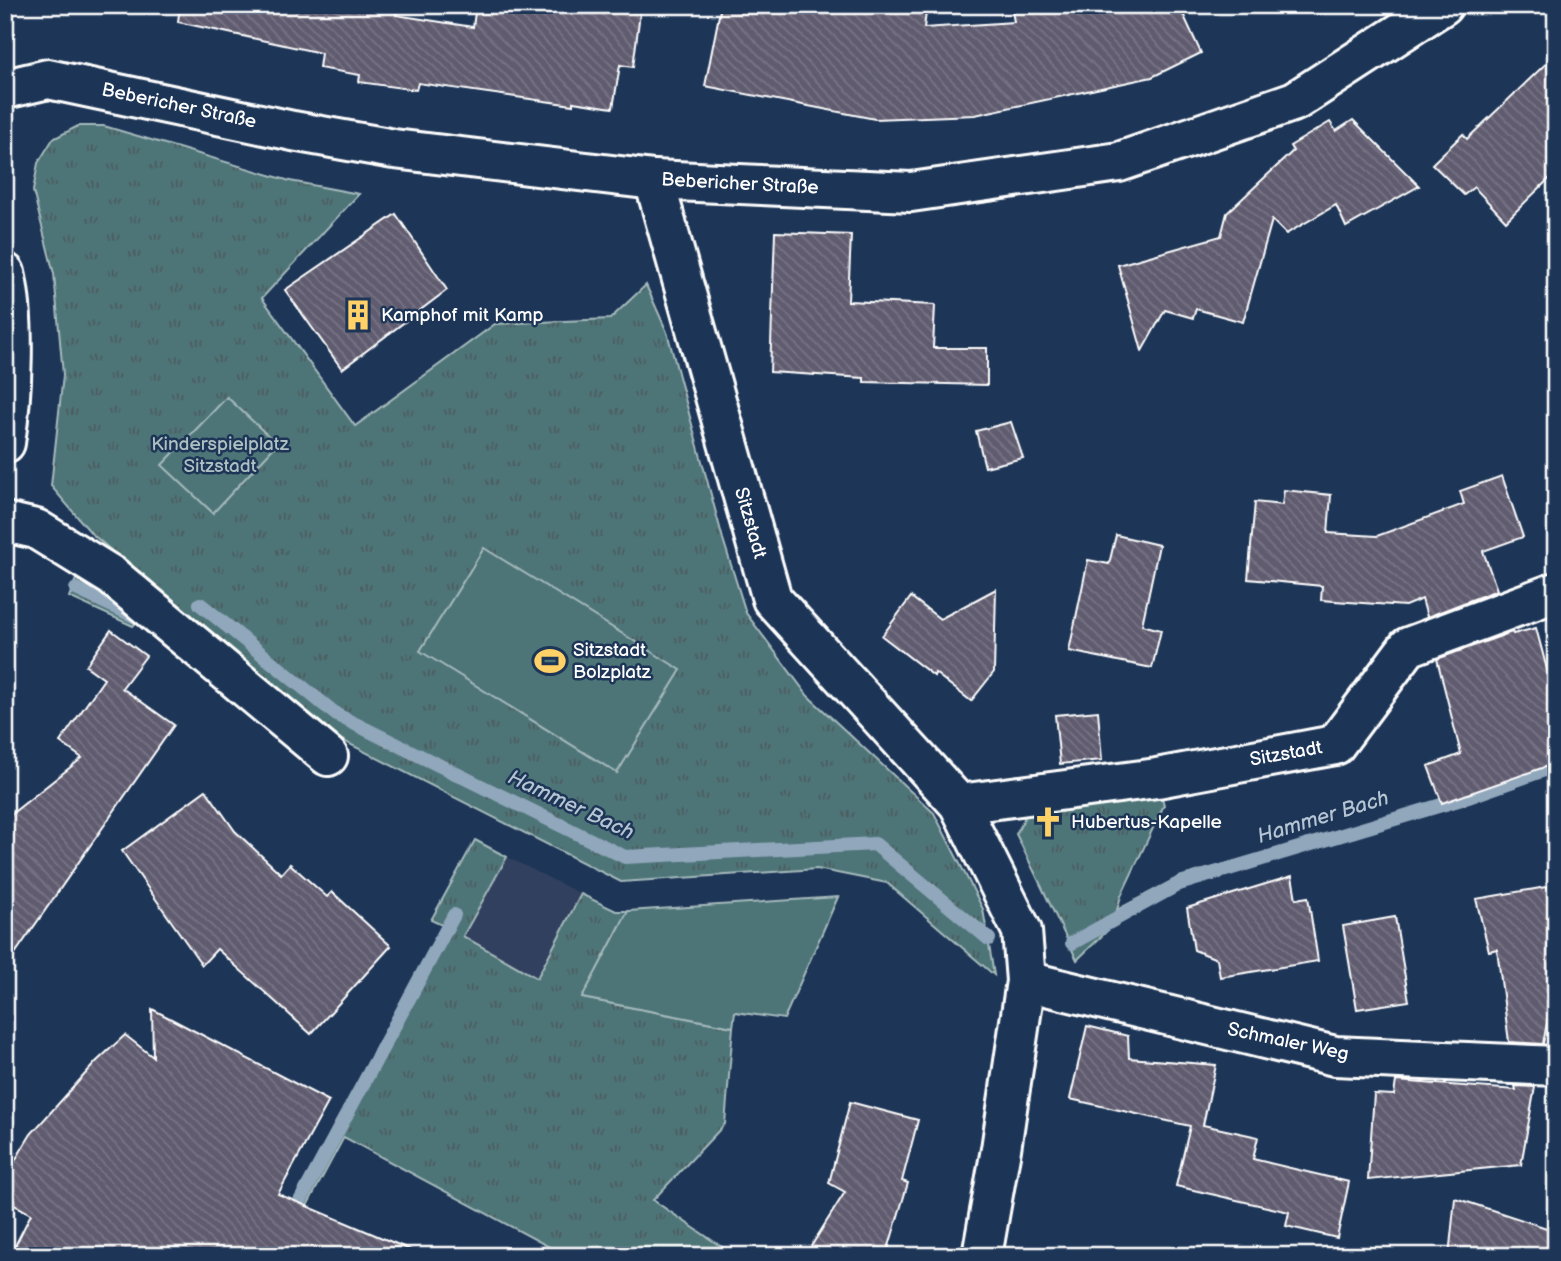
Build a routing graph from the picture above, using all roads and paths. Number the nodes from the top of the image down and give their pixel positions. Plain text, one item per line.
1 (1443, 5) edge
2 (5, 89) edge
3 (654, 180) junction
4 (5, 273) edge
5 (5, 443) edge
6 (5, 522) edge
7 (1556, 592) edge
8 (328, 757) dead end
9 (959, 804) junction
10 (1026, 981) junction
11 (1556, 1066) edge
12 (982, 1256) edge

1 - 3 street, Bebericher Straße
2 - 3 street, Bebericher Straße
3 - 9 street, Sitzstadt
4 - 5 street
6 - 8 street
7 - 9 street, Sitzstadt
9 - 10 street, Sitzstadt
10 - 11 street, Schmaler Weg
10 - 12 street, Sitzstadt

